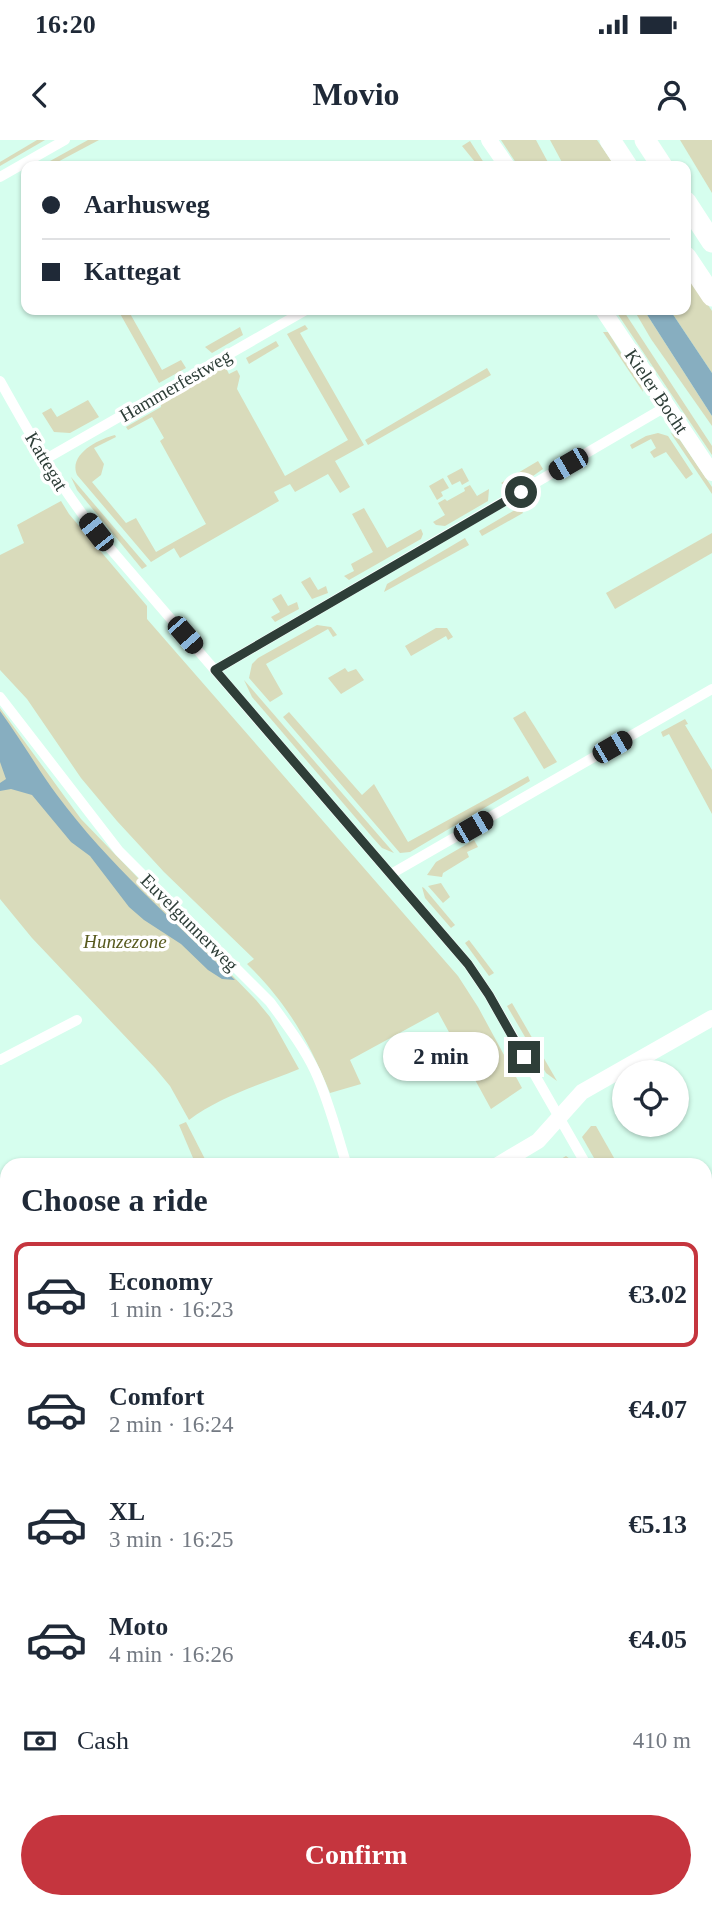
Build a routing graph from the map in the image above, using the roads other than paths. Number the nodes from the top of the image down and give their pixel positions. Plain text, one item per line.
1 (65, 140) edge
2 (489, 140) edge
3 (610, 140) edge
4 (645, 140) edge
5 (28, 161) edge
6 (504, 161) edge
7 (624, 161) edge
8 (659, 161) edge
9 (21, 165) edge
10 (0, 177) edge
11 (691, 210) edge
12 (712, 242) edge
13 (691, 264) edge
14 (712, 296) edge
15 (297, 315) edge
16 (606, 315) edge
17 (0, 381) edge
18 (667, 406) junction
19 (44, 460) junction
20 (712, 473) edge
21 (215, 670) junction
22 (712, 689) edge
23 (0, 697) edge
24 (391, 874) junction
25 (712, 1017) edge
26 (77, 1020) dead end
27 (0, 1060) edge
28 (560, 1116) junction
29 (344, 1158) edge
30 (509, 1158) edge
31 (583, 1158) edge

1 - 5 street
2 - 6 street
3 - 7 highway
4 - 8 highway
9 - 10 street
11 - 12 highway
13 - 14 highway
15 - 19 street, Hammerfestweg
16 - 18 street, Kieler Bocht
17 - 19 street, Kattegat
18 - 20 street, Kieler Bocht
18 - 21 street
19 - 21 street, Kattegat
21 - 24 street, Kattegat
22 - 24 street
23 - 29 street, Euvelgunnerweg
24 - 28 street, Kattegat
25 - 28 street
26 - 27 street
28 - 30 street
28 - 31 street, Kattegat

